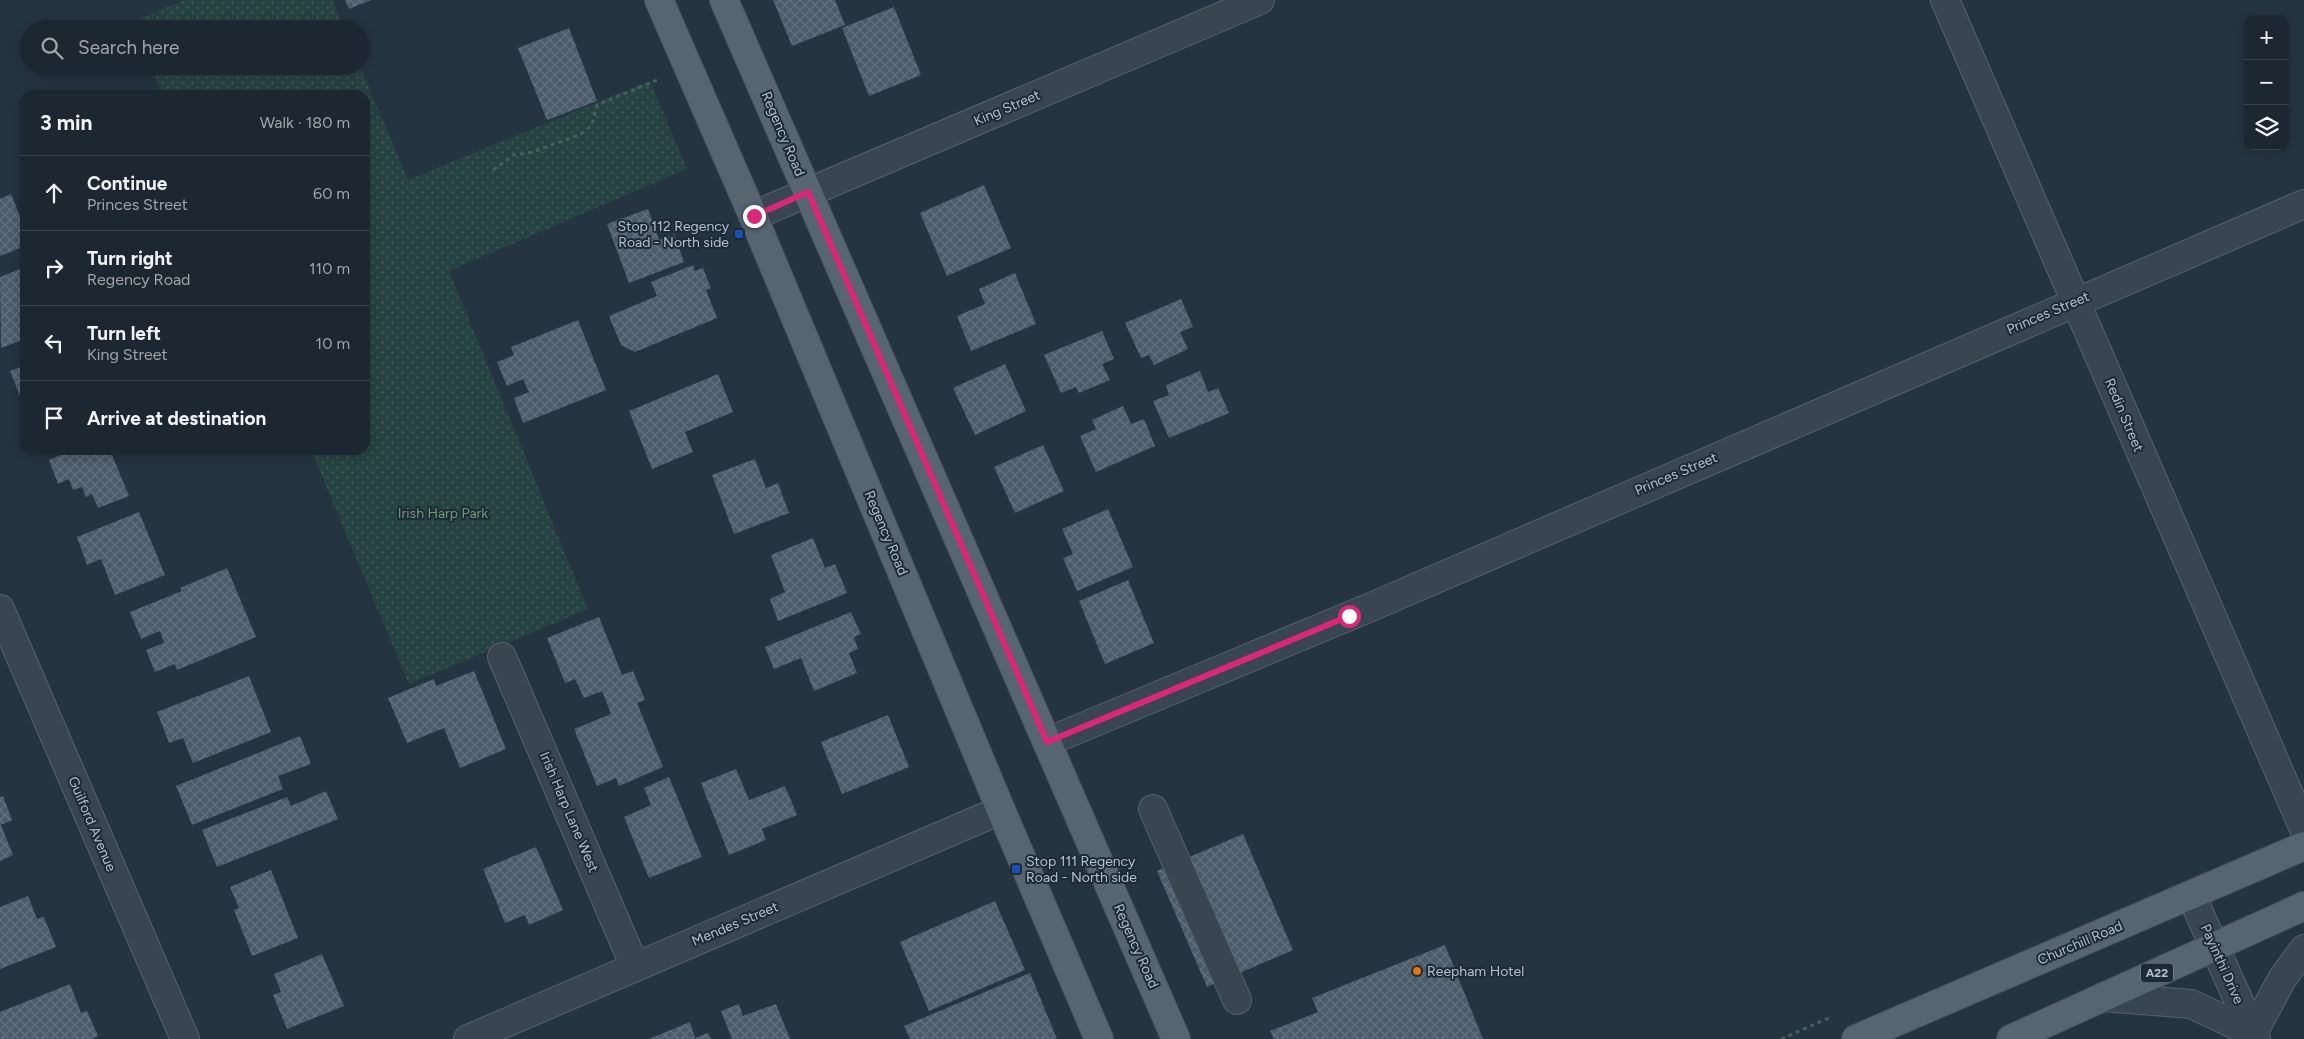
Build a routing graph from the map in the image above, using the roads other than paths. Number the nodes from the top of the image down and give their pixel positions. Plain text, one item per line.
1 (659, 0) edge
2 (724, 0) edge
3 (1260, 0) edge
4 (1945, 0) edge
5 (808, 192) junction
6 (2304, 204) edge
7 (754, 216) junction
8 (2075, 302) junction
9 (0, 609) edge
10 (502, 657) dead end
11 (1047, 742) junction
12 (1153, 809) dead end
13 (1001, 810) junction
14 (2304, 829) edge
15 (2304, 846) edge
16 (2191, 895) junction
17 (2304, 906) edge
18 (2215, 947) junction
19 (2304, 949) edge
20 (635, 967) junction
21 (2104, 997) junction
22 (1237, 1000) dead end
23 (2255, 1036) edge
24 (185, 1039) edge
25 (468, 1039) edge
26 (1099, 1039) edge
27 (1176, 1039) edge
28 (1856, 1039) edge
29 (2011, 1039) edge

1 - 7 main road, Regency Road
2 - 5 main road, Regency Road
3 - 5 street, King Street
4 - 8 street, Redin Street
5 - 7 street, King Street
5 - 11 main road, Regency Road
6 - 8 street, Princes Street
7 - 13 main road, Regency Road
8 - 11 street, Princes Street
8 - 14 street, Redin Street
9 - 24 street, Guilford Avenue
10 - 20 street, Irish Harp Lane West
11 - 27 main road, Regency Road
12 - 22 street
13 - 20 street, Mendes Street
13 - 26 main road, Regency Road
15 - 16 main road, Churchill Road
16 - 18 street, Payinthi Drive
16 - 28 main road, Churchill Road
17 - 18 main road, A22
18 - 21 main road, A22
18 - 23 street, Payinthi Drive
19 - 23 street
20 - 25 street, Mendes Street
21 - 23 street
21 - 29 main road, A22

